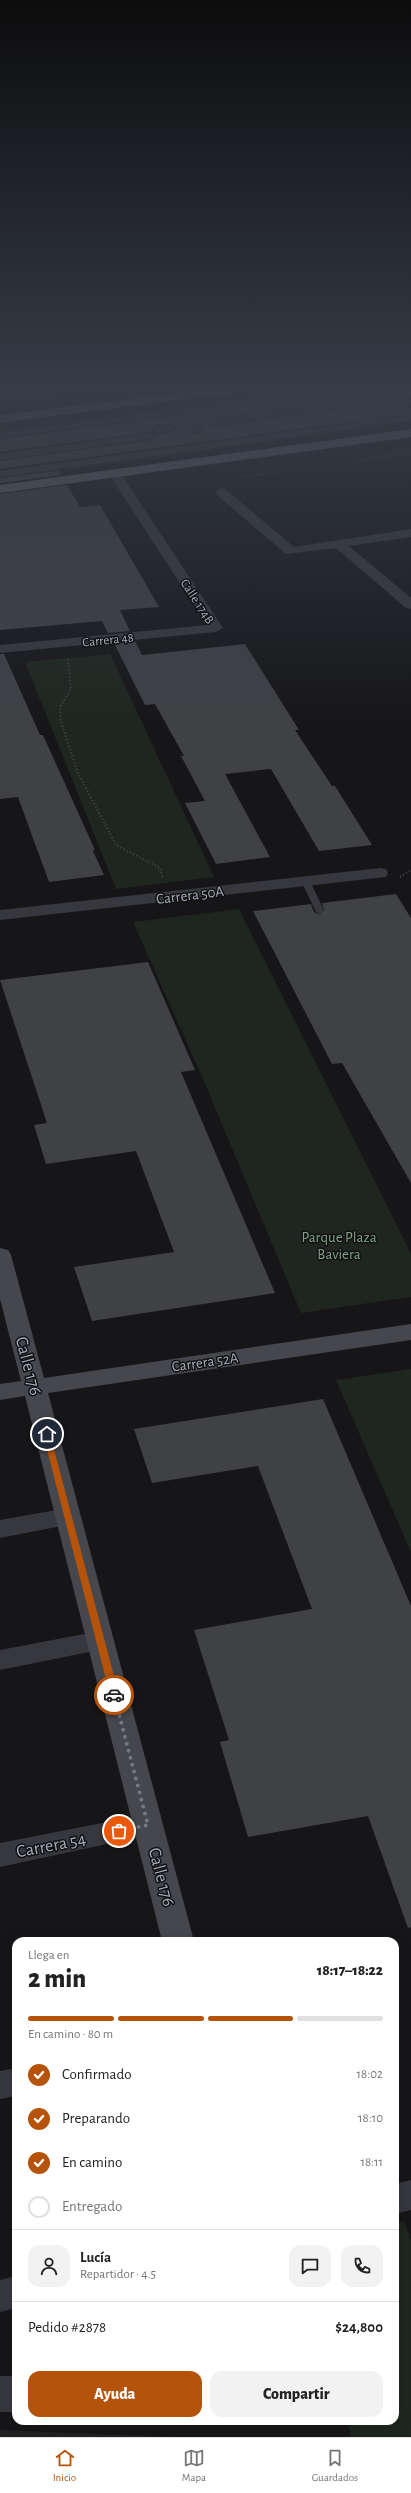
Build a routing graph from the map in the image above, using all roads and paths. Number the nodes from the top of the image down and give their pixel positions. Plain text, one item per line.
1 (134, 504) edge
2 (235, 504) edge
3 (411, 533) edge
4 (339, 544) junction
5 (411, 605) edge
6 (216, 628) joint
7 (66, 643) junction
8 (0, 649) edge
9 (380, 873) dead end
10 (306, 882) junction
11 (166, 898) junction
12 (319, 909) dead end
13 (0, 915) edge
14 (1, 1266) edge
15 (411, 1332) edge
16 (34, 1387) junction
17 (0, 1392) edge
18 (68, 1517) junction
19 (0, 1529) edge
20 (100, 1641) junction
21 (0, 1660) edge
22 (148, 1825) junction
23 (0, 1855) edge
24 (177, 1937) edge
25 (12, 2083) edge
26 (0, 2085) edge
27 (411, 2195) edge
28 (399, 2198) edge
29 (12, 2293) edge
30 (0, 2296) edge
31 (0, 2394) edge
32 (12, 2394) edge

1 - 6 street, Calle 174B
2 - 4 street
3 - 4 street
4 - 5 street
6 - 7 street, Carrera 48
7 - 8 street, Carrera 48
7 - 11 path
9 - 10 street, Carrera 50A
10 - 11 street, Carrera 50A
10 - 12 lane
11 - 13 street, Carrera 50A
14 - 16 street, Calle 176
15 - 16 street, Carrera 52A
16 - 17 street, Carrera 52A
16 - 18 street, Calle 176
18 - 19 street
18 - 20 street, Calle 176
20 - 21 street
20 - 22 street, Calle 176
22 - 23 street, Carrera 54
22 - 24 street, Calle 176
25 - 26 street
27 - 28 street
29 - 30 street
31 - 32 street

